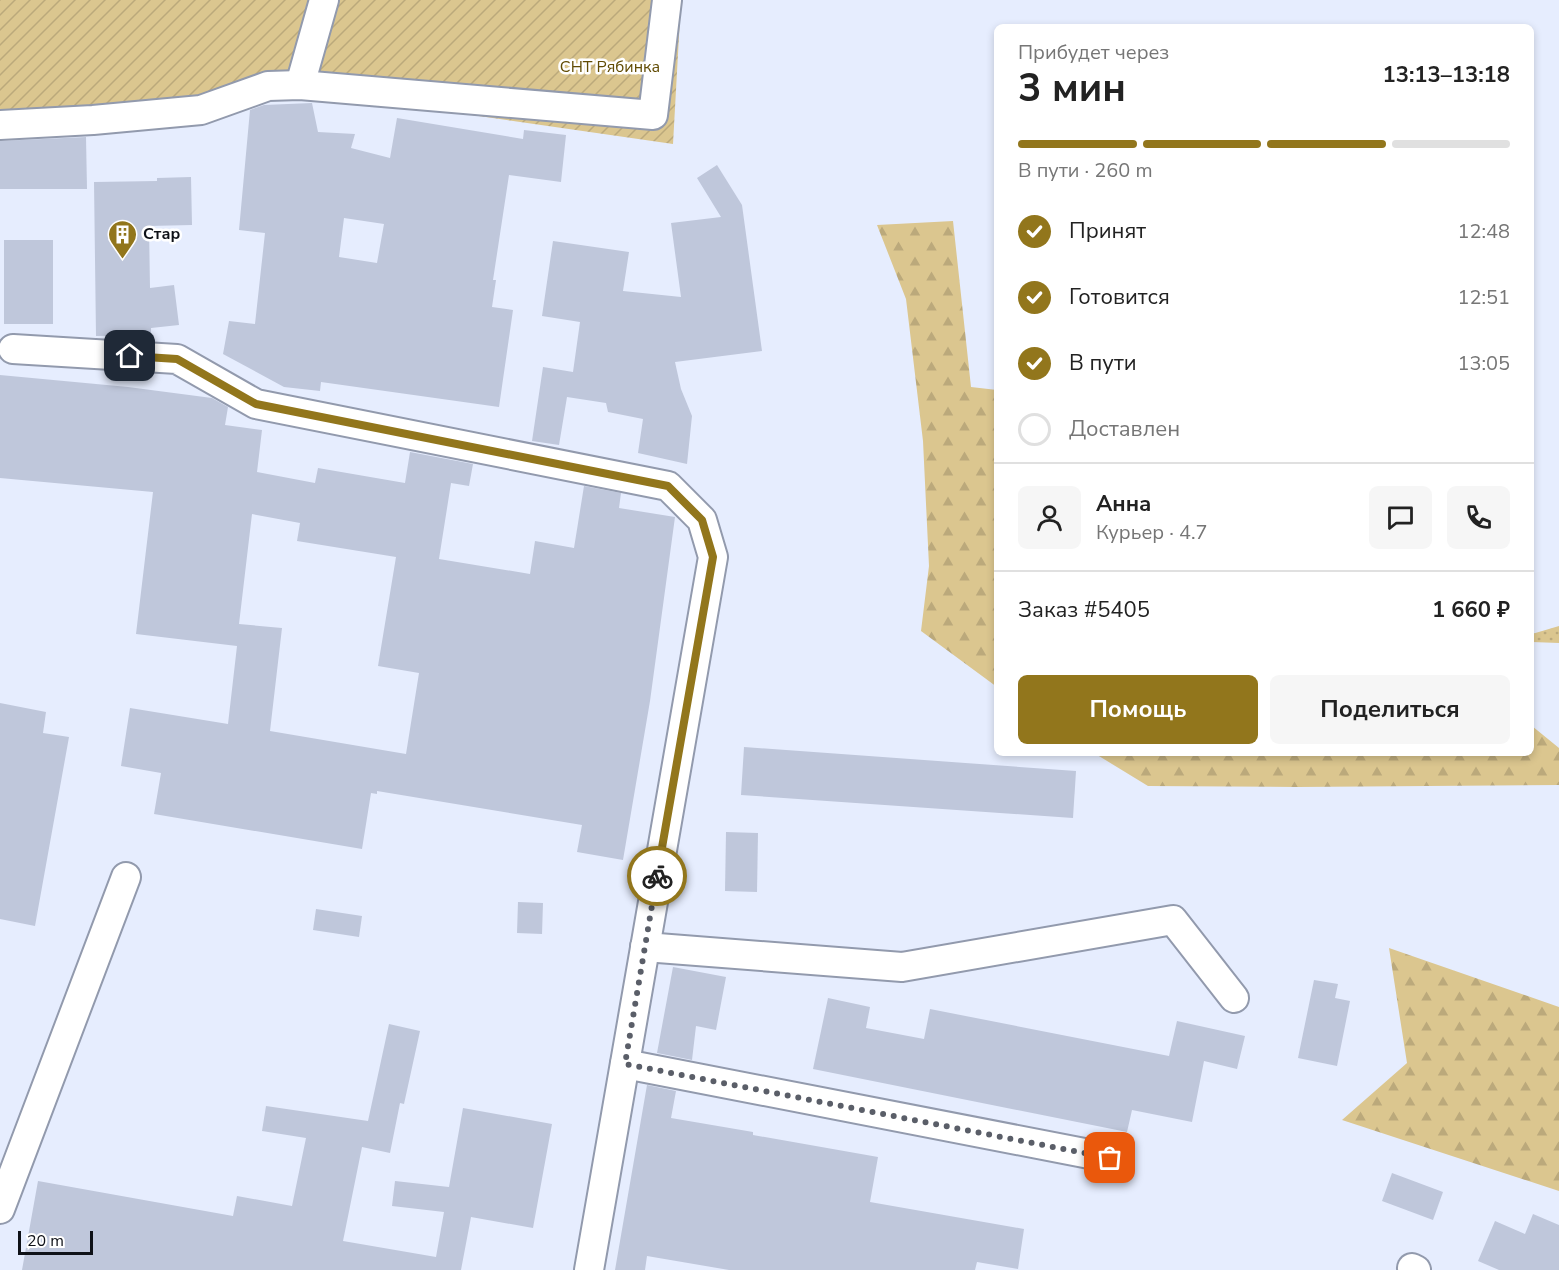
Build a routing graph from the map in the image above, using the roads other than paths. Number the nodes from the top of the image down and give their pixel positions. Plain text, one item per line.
1 (324, 0) edge
2 (667, 0) edge
3 (300, 85) junction
4 (0, 124) edge
5 (13, 349) dead end
6 (126, 877) dead end
7 (645, 947) junction
8 (1234, 998) dead end
9 (625, 1064) junction
10 (1110, 1158) dead end
11 (0, 1209) edge
12 (589, 1270) edge

1 - 3 lane
2 - 3 lane
3 - 4 lane
5 - 7 lane
6 - 11 lane
7 - 8 lane
7 - 9 lane
9 - 10 lane
9 - 12 lane

